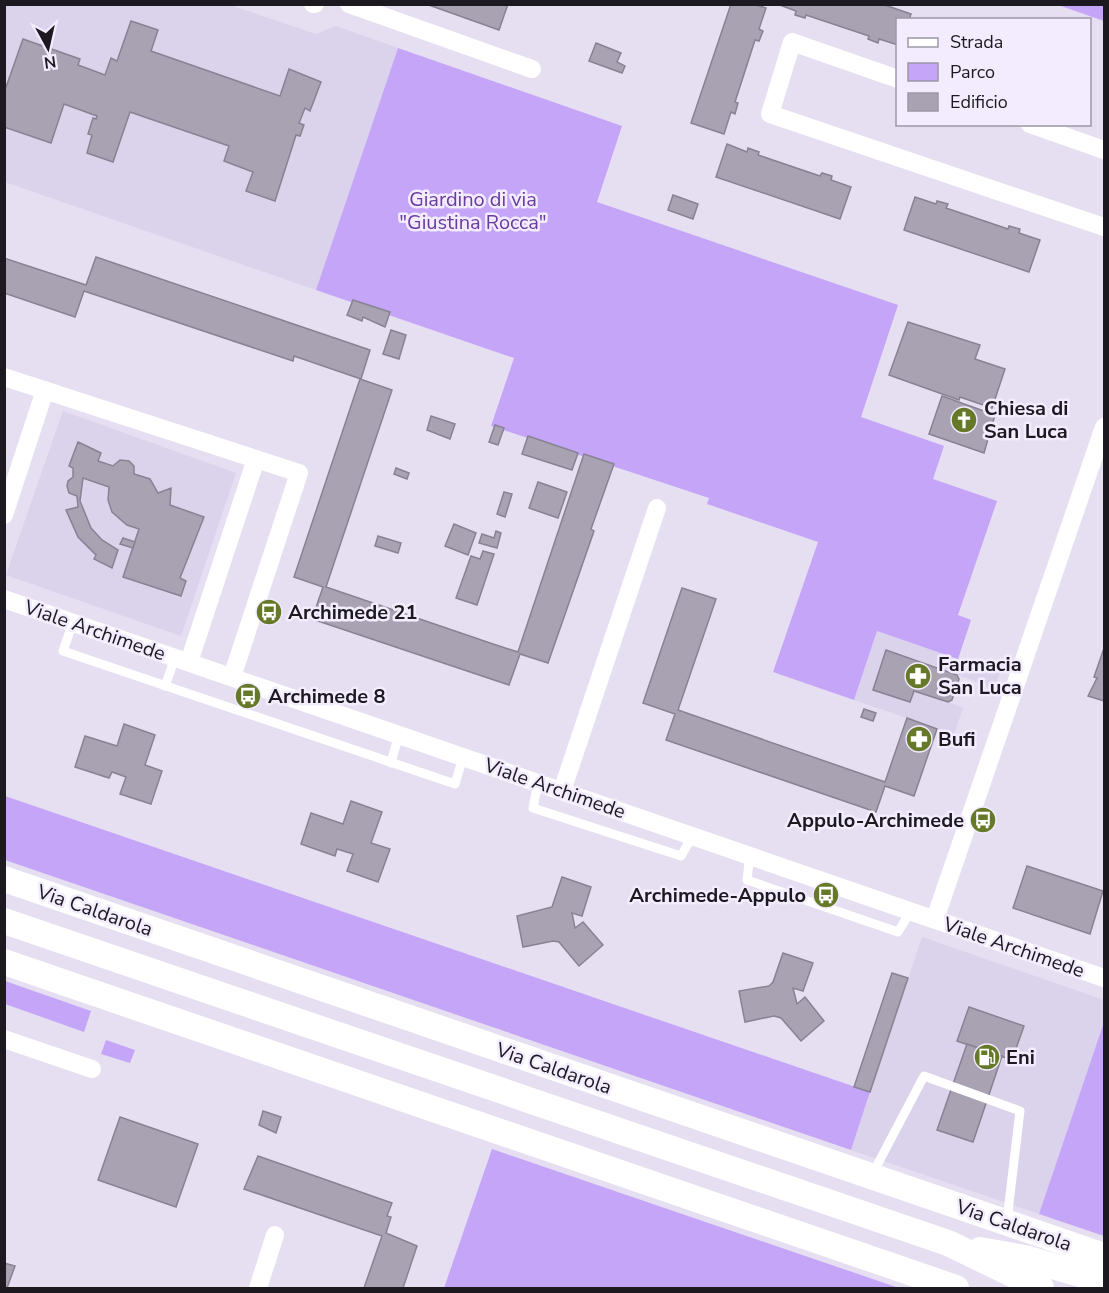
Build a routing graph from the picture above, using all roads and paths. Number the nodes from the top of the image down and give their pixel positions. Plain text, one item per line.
1 (349, 4) edge
2 (532, 69) dead end
3 (896, 78) edge
4 (1036, 126) edge
5 (1104, 150) edge
6 (1104, 227) edge
7 (4, 377) edge
8 (45, 390) junction
9 (1104, 427) edge
10 (256, 459) junction
11 (657, 508) dead end
12 (4, 515) edge
13 (4, 599) edge
14 (73, 622) junction
15 (182, 660) junction
16 (232, 677) junction
17 (165, 686) junction
18 (399, 734) junction
19 (464, 757) junction
20 (391, 764) junction
21 (538, 782) junction
22 (562, 791) junction
23 (693, 835) junction
24 (750, 854) junction
25 (4, 879) edge
26 (911, 910) junction
27 (935, 919) junction
28 (4, 921) edge
29 (4, 962) edge
30 (1104, 978) edge
31 (4, 1039) edge
32 (92, 1070) dead end
33 (871, 1176) junction
34 (1007, 1222) junction
35 (275, 1234) dead end
36 (948, 1243) junction
37 (1104, 1256) edge
38 (1104, 1281) edge
39 (258, 1288) edge
40 (956, 1288) edge
41 (1041, 1288) edge

1 - 2 street
3 - 6 street
4 - 5 street
7 - 8 street
8 - 10 street
8 - 12 street
9 - 27 street
10 - 15 street
10 - 16 street
11 - 22 street
13 - 14 street, Viale Archimede
14 - 15 street, Viale Archimede
14 - 17 lane
15 - 16 street, Viale Archimede
15 - 17 lane
16 - 18 street, Viale Archimede
17 - 20 lane
18 - 19 street, Viale Archimede
18 - 20 lane
19 - 20 lane
19 - 21 street, Viale Archimede
21 - 22 street, Viale Archimede
21 - 23 lane
22 - 23 street, Viale Archimede
23 - 24 street, Viale Archimede
24 - 26 street, Viale Archimede
24 - 26 lane
25 - 33 street, Via Caldarola
26 - 27 street, Viale Archimede
27 - 30 street, Viale Archimede
28 - 36 street, Via Caldarola
29 - 40 street
31 - 32 street
33 - 34 street, Via Caldarola
33 - 34 lane
34 - 37 street, Via Caldarola
35 - 39 street
36 - 38 street, Via Caldarola
36 - 41 street, Via Caldarola

